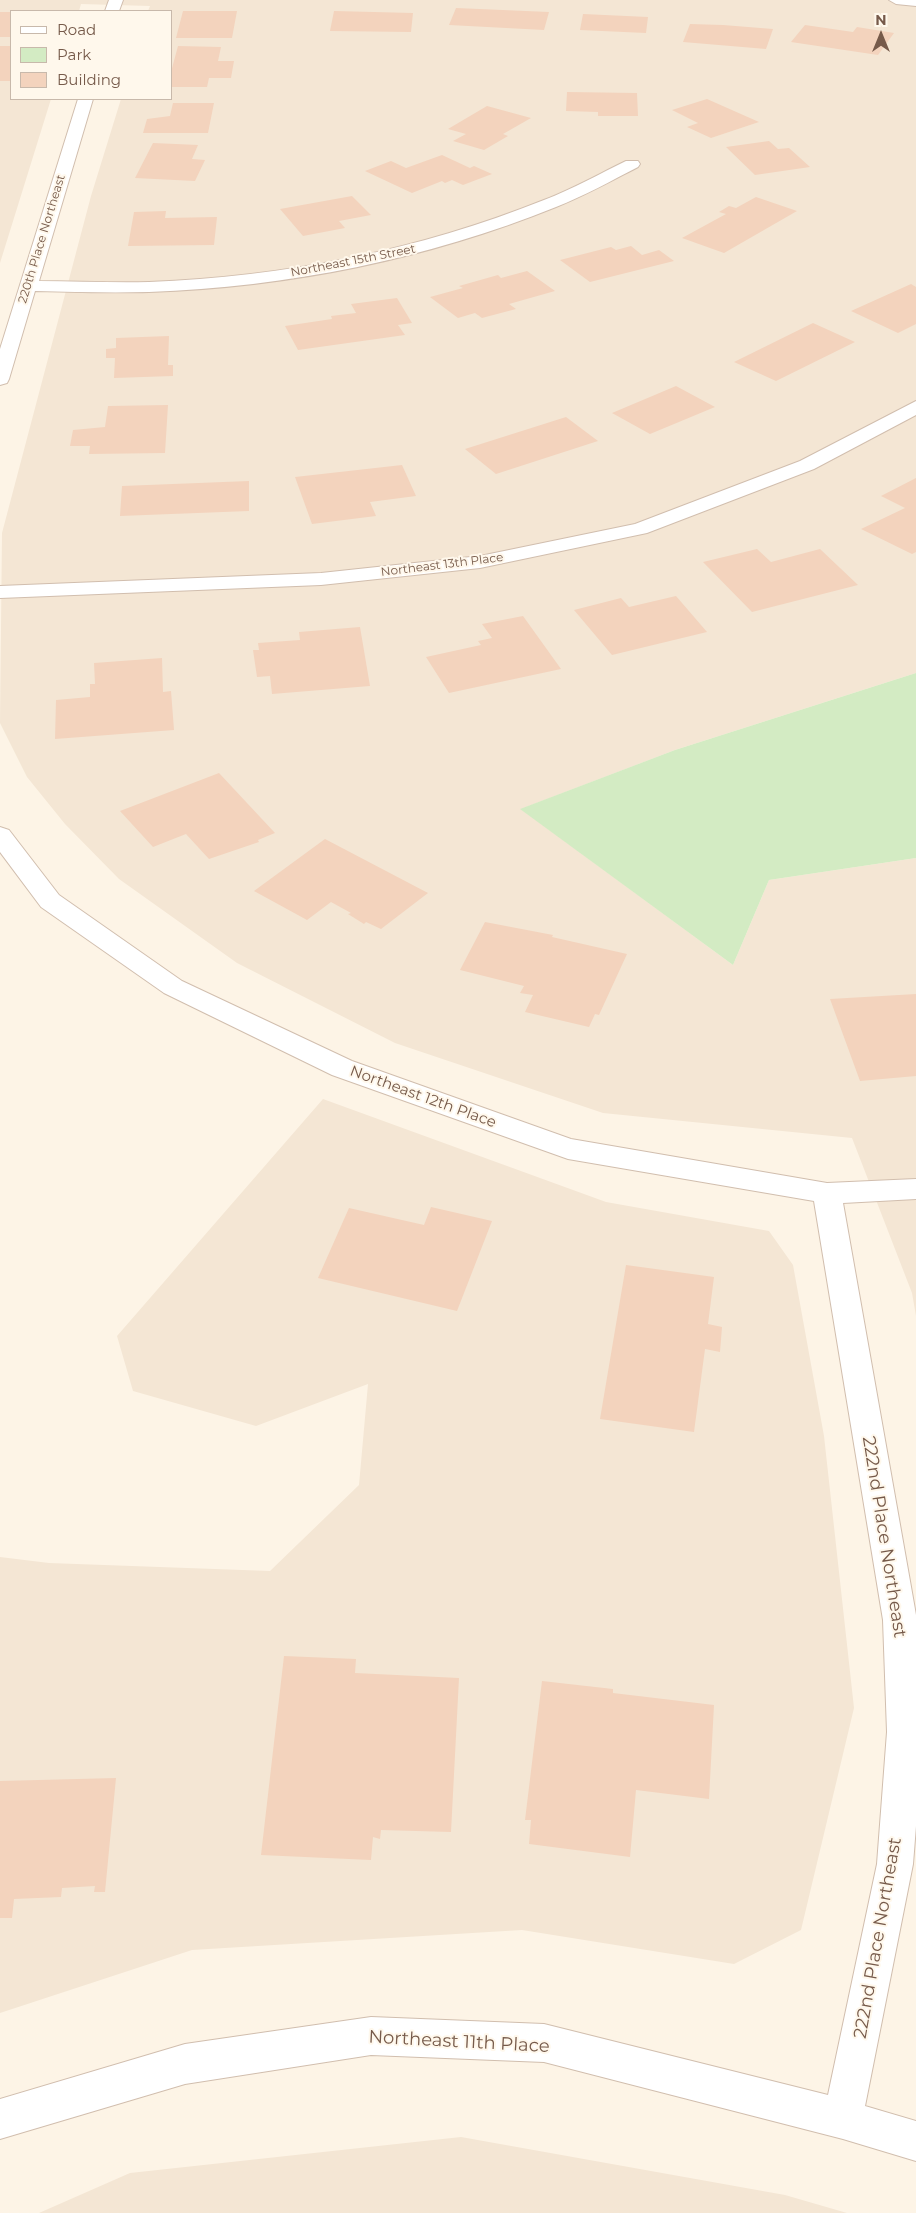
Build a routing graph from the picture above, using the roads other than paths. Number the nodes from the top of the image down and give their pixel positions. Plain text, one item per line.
1 (896, 0) edge
2 (916, 2) edge
3 (85, 100) edge
4 (632, 164) dead end
5 (27, 286) junction
6 (0, 379) edge
7 (916, 407) edge
8 (0, 592) edge
9 (0, 835) edge
10 (916, 1189) edge
11 (827, 1193) junction
12 (0, 2119) edge
13 (843, 2119) junction
14 (916, 2141) edge

1 - 2 street
3 - 5 street, 220th Place Northeast
4 - 5 street, Northeast 15th Street
5 - 6 street, 220th Place Northeast
7 - 8 street, Northeast 13th Place
9 - 11 street, Northeast 12th Place
10 - 11 street, Northeast 12th Place
11 - 13 street, 222nd Place Northeast
12 - 13 street, Northeast 11th Place
13 - 14 street, Northeast 11th Place

